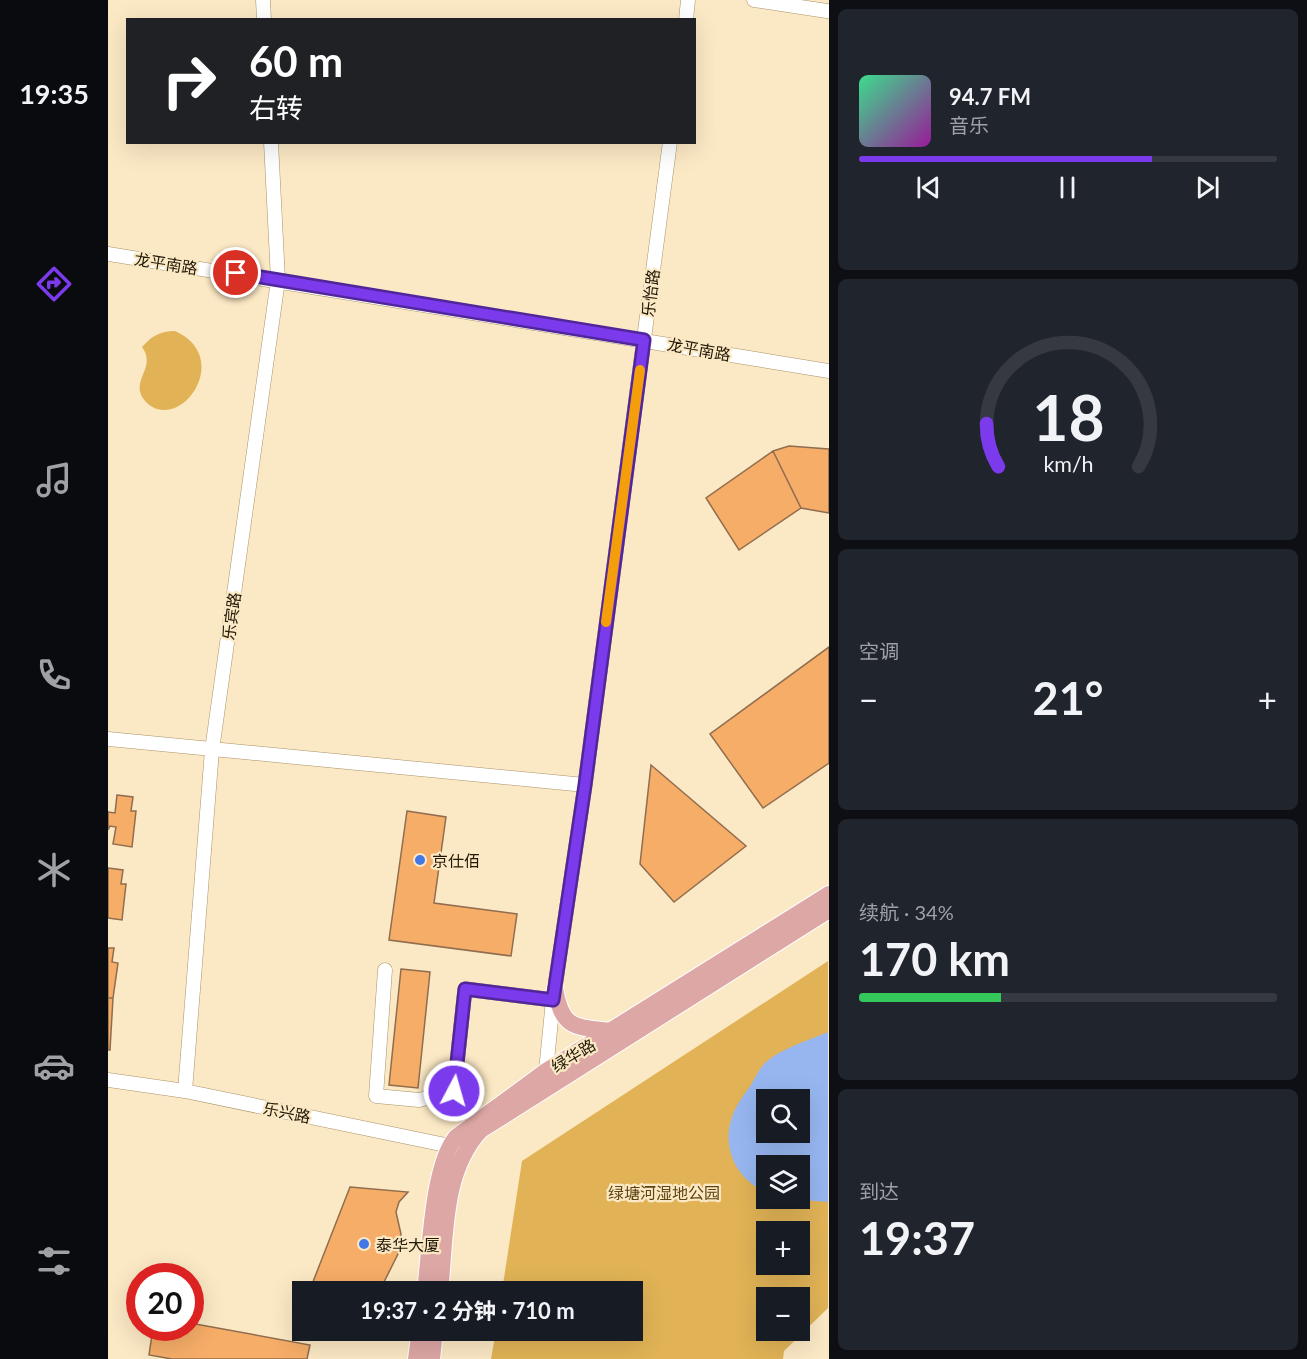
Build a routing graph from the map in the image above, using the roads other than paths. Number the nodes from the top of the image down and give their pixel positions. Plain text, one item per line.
1 (263, 0) edge
2 (688, 0) edge
3 (754, 0) edge
4 (827, 11) dead end
5 (264, 18) edge
6 (686, 18) edge
7 (271, 144) edge
8 (670, 144) edge
9 (108, 254) edge
10 (278, 280) junction
11 (644, 340) junction
12 (828, 371) edge
13 (108, 739) edge
14 (212, 750) junction
15 (585, 785) junction
16 (828, 894) edge
17 (828, 910) edge
18 (385, 970) dead end
19 (554, 994) junction
20 (612, 1031) junction
21 (550, 1078) junction
22 (108, 1080) edge
23 (185, 1091) junction
24 (457, 1147) junction
25 (426, 1281) edge
26 (441, 1281) edge
27 (418, 1341) edge
28 (434, 1341) edge
29 (416, 1359) edge
30 (432, 1359) edge

1 - 5 street
2 - 6 street
3 - 4 street
7 - 10 street, 乐宾路
8 - 11 street, 乐怡路
9 - 10 street, 龙平南路
10 - 11 street, 龙平南路
10 - 14 street, 乐宾路
11 - 12 street, 龙平南路
11 - 15 street, 乐怡路
13 - 14 street
14 - 15 street
14 - 23 street, 乐宾路
15 - 19 street, 乐怡路
16 - 20 main road, 绿华路
17 - 21 main road, 绿华路
18 - 19 street
19 - 20 main road
19 - 21 street, 乐怡路
20 - 21 main road, 绿华路
21 - 24 main road, 绿华路
22 - 23 street, 乐兴路
23 - 24 street, 乐兴路
24 - 25 main road, 绿华路
24 - 26 main road, 绿华路
27 - 29 main road
28 - 30 main road

